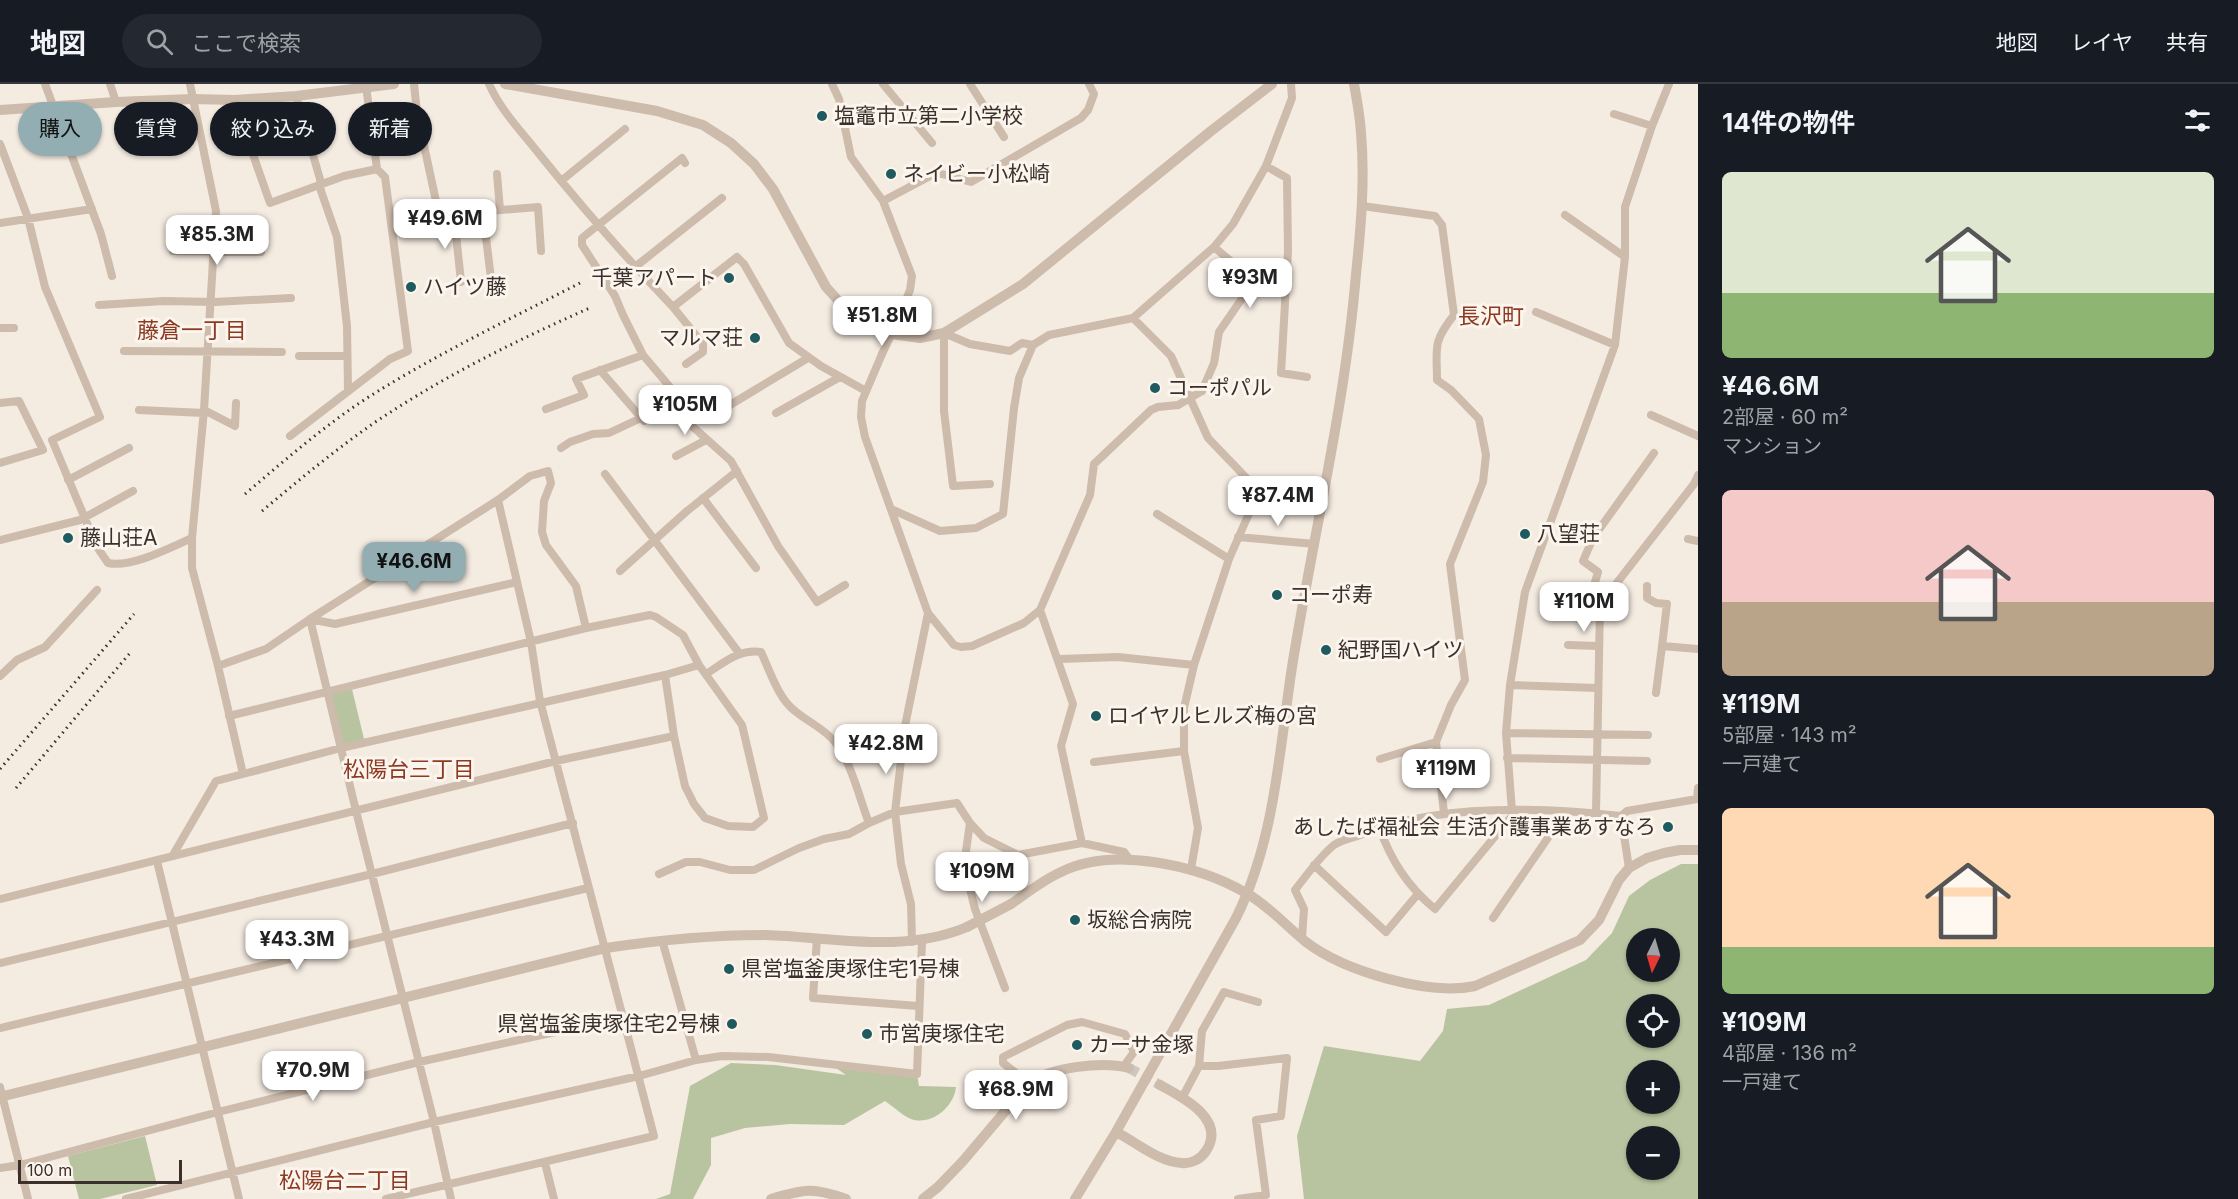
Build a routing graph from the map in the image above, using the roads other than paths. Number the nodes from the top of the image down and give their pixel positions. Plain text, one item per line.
1 (45, 84) edge
2 (110, 84) edge
3 (190, 84) edge
4 (394, 84) edge
5 (414, 84) edge
6 (489, 84) edge
7 (505, 84) edge
8 (832, 84) edge
9 (883, 84) edge
10 (970, 84) edge
11 (1089, 84) edge
12 (1272, 84) edge
13 (1291, 84) edge
14 (1354, 84) edge
15 (1669, 84) edge
16 (366, 86) junction
17 (296, 96) junction
18 (192, 99) junction
19 (235, 100) junction
20 (51, 102) edge
21 (116, 102) joint
22 (18, 109) edge
23 (0, 110) edge
24 (1614, 114) dead end
25 (1652, 126) junction
26 (626, 129) dead end
27 (1004, 137) dead end
28 (932, 143) dead end
29 (0, 144) edge
30 (72, 156) edge
31 (685, 163) dead end
32 (1266, 166) junction
33 (377, 169) junction
34 (497, 174) dead end
35 (561, 181) junction
36 (319, 185) junction
37 (722, 198) dead end
38 (883, 201) junction
39 (1362, 206) junction
40 (92, 209) junction
41 (500, 210) junction
42 (483, 212) junction
43 (454, 215) junction
44 (1565, 215) dead end
45 (28, 218) junction
46 (0, 224) edge
47 (598, 224) junction
48 (1214, 248) junction
49 (173, 250) dead end
50 (542, 251) dead end
51 (261, 252) dead end
52 (213, 253) junction
53 (1625, 257) junction
54 (634, 267) junction
55 (112, 276) dead end
56 (492, 279) dead end
57 (461, 282) dead end
58 (291, 298) dead end
59 (210, 300) junction
60 (99, 305) dead end
61 (673, 307) junction
62 (1536, 312) dead end
63 (1132, 318) junction
64 (0, 328) edge
65 (14, 328) dead end
66 (945, 333) junction
67 (1033, 345) junction
68 (1615, 345) junction
69 (124, 351) dead end
70 (207, 351) junction
71 (282, 352) dead end
72 (643, 355) junction
73 (299, 356) dead end
74 (347, 356) junction
75 (808, 358) junction
76 (686, 364) dead end
77 (600, 370) junction
78 (840, 377) junction
79 (1307, 377) dead end
80 (670, 387) dead end
81 (348, 390) junction
82 (866, 391) junction
83 (0, 403) edge
84 (236, 403) dead end
85 (546, 409) dead end
86 (139, 410) dead end
87 (720, 411) dead end
88 (204, 412) junction
89 (776, 412) dead end
90 (1651, 415) dead end
91 (641, 418) junction
92 (290, 436) dead end
93 (1698, 436) edge
94 (706, 440) junction
95 (129, 448) dead end
96 (561, 448) dead end
97 (1654, 453) dead end
98 (676, 456) dead end
99 (0, 463) edge
100 (737, 471) junction
101 (605, 474) dead end
102 (1698, 475) edge
103 (68, 480) junction
104 (990, 484) dead end
105 (133, 491) dead end
106 (703, 498) junction
107 (498, 500) junction
108 (891, 508) junction
109 (1157, 514) dead end
110 (84, 516) junction
111 (1238, 537) junction
112 (192, 538) junction
113 (1688, 539) dead end
114 (0, 540) edge
115 (655, 540) junction
116 (1698, 541) edge
117 (1315, 544) junction
118 (1229, 559) junction
119 (756, 568) dead end
120 (620, 571) dead end
121 (517, 582) junction
122 (845, 585) dead end
123 (1647, 586) dead end
124 (97, 590) dead end
125 (1600, 605) junction
126 (1040, 610) junction
127 (928, 613) junction
128 (310, 619) junction
129 (586, 628) junction
130 (531, 642) junction
131 (1568, 645) dead end
132 (1599, 646) junction
133 (1662, 646) junction
134 (1698, 650) edge
135 (739, 653) junction
136 (1059, 660) junction
137 (699, 665) junction
138 (1194, 665) junction
139 (218, 666) junction
140 (706, 674) junction
141 (665, 675) junction
142 (0, 676) edge
143 (1510, 685) junction
144 (1597, 688) junction
145 (327, 691) junction
146 (1656, 693) dead end
147 (540, 702) junction
148 (229, 716) junction
149 (1506, 733) junction
150 (1597, 734) junction
151 (1648, 735) dead end
152 (674, 736) junction
153 (1436, 742) junction
154 (341, 748) junction
155 (1184, 751) junction
156 (1507, 758) junction
157 (1380, 759) dead end
158 (1596, 760) junction
159 (556, 761) junction
160 (1647, 761) dead end
161 (1094, 762) dead end
162 (243, 774) junction
163 (1698, 788) edge
164 (356, 811) junction
165 (1514, 811) junction
166 (895, 812) junction
167 (1444, 813) junction
168 (1565, 813) junction
169 (1596, 813) junction
170 (1621, 816) junction
171 (573, 823) junction
172 (869, 823) junction
173 (970, 823) junction
174 (1379, 827) junction
175 (1082, 843) junction
176 (1698, 850) edge
177 (173, 855) junction
178 (157, 861) junction
179 (1131, 861) junction
180 (1314, 866) junction
181 (1629, 868) junction
182 (1191, 869) junction
183 (372, 874) junction
184 (659, 874) dead end
185 (588, 888) junction
186 (1248, 894) junction
187 (1418, 895) junction
188 (0, 899) edge
189 (1492, 918) dead end
190 (171, 922) junction
191 (388, 936) junction
192 (817, 938) junction
193 (1302, 938) junction
194 (662, 940) junction
195 (917, 941) junction
196 (606, 948) junction
197 (0, 963) edge
198 (186, 982) junction
199 (1005, 988) dead end
200 (403, 997) junction
201 (1257, 1002) dead end
202 (918, 1006) junction
203 (624, 1017) junction
204 (0, 1028) edge
205 (201, 1047) junction
206 (696, 1060) junction
207 (419, 1062) junction
208 (1199, 1066) junction
209 (1126, 1068) joint
210 (639, 1076) junction
211 (1029, 1083) junction
212 (1160, 1084) tunnel mouth
213 (1, 1094) edge
214 (1182, 1098) junction
215 (218, 1112) junction
216 (434, 1122) junction
217 (1116, 1132) junction
218 (545, 1163) junction
219 (20, 1165) junction
220 (0, 1168) edge
221 (233, 1172) junction
222 (449, 1184) junction
223 (28, 1199) edge
224 (126, 1199) edge
225 (239, 1199) edge
226 (386, 1199) edge
227 (451, 1199) edge
228 (554, 1199) edge
229 (771, 1199) edge
230 (846, 1199) edge
231 (922, 1199) edge
232 (1075, 1199) edge
233 (1239, 1199) edge

1 - 20 street
2 - 21 street
3 - 18 street
4 - 16 street
5 - 43 street
6 - 35 street
7 - 66 street
8 - 38 street
9 - 28 street
10 - 27 street
11 - 38 street
12 - 66 street
13 - 32 street
14 - 39 street
15 - 25 street
16 - 17 street
16 - 33 street
17 - 19 street
17 - 36 street
18 - 19 street
18 - 21 street
18 - 52 street
19 - 36 street
22 - 23 street
24 - 25 street
25 - 53 street
26 - 35 street
29 - 45 street
30 - 40 street
31 - 47 street
32 - 48 street
32 - 79 street
33 - 36 street
33 - 81 street
34 - 41 street
35 - 47 street
36 - 74 street
37 - 54 street
38 - 82 street, bridge
39 - 117 street
39 - 153 street
40 - 45 street
40 - 55 street
41 - 42 street
41 - 50 street
42 - 43 street
42 - 56 street
43 - 57 street
44 - 53 street
45 - 46 street
45 - 103 street
47 - 54 street
47 - 72 street
48 - 63 street
48 - 126 street, bridge
49 - 52 street
51 - 52 street
52 - 59 street
53 - 68 street
54 - 61 street
58 - 59 street
59 - 60 street
59 - 70 street
61 - 75 street
61 - 76 street
62 - 68 street
63 - 67 street
63 - 111 street
64 - 65 street
66 - 67 street
66 - 104 street
67 - 108 street
68 - 143 street
69 - 70 street
70 - 71 street
70 - 88 street
72 - 77 street
72 - 80 street
73 - 74 street
74 - 81 street
75 - 78 street
75 - 87 street
77 - 85 street
77 - 91 street
78 - 82 street
78 - 89 street
81 - 92 street
82 - 108 street
83 - 99 street
84 - 88 street
86 - 88 street
88 - 112 street
90 - 93 street
91 - 94 street
91 - 96 street
94 - 98 street
94 - 100 street
95 - 103 street
97 - 125 street
100 - 106 street
100 - 122 street
101 - 115 street
102 - 125 street
103 - 110 street
105 - 110 street
106 - 115 street
106 - 119 street
107 - 121 street
107 - 128 street
107 - 129 street
108 - 127 street
109 - 118 street
110 - 112 street
110 - 114 street
111 - 117 street
111 - 118 street
112 - 139 street
113 - 116 street
115 - 120 street
115 - 135 street
117 - 186 street
118 - 138 street
121 - 128 street
121 - 130 street
123 - 133 street
124 - 142 street
125 - 132 street
126 - 127 street
126 - 136 street
127 - 166 street
128 - 139 street
128 - 145 street
129 - 130 street
129 - 137 street
130 - 145 street
130 - 147 street
131 - 132 street
132 - 144 street
133 - 134 street
133 - 146 street
135 - 140 street
135 - 172 street
136 - 138 street
136 - 175 street
137 - 140 street
137 - 141 street
138 - 155 street
139 - 148 street
140 - 152 street
141 - 147 street
141 - 152 street
143 - 144 street
143 - 149 street
144 - 150 street
145 - 148 street
145 - 154 street
147 - 154 street
147 - 159 street
148 - 162 street
149 - 150 street
149 - 156 street
150 - 151 street
150 - 158 street
152 - 159 street
153 - 157 street
153 - 167 street
154 - 162 street
154 - 164 street
155 - 161 street
155 - 182 street
156 - 158 street
156 - 165 street
158 - 160 street
158 - 169 street
159 - 164 street
159 - 171 street
162 - 177 street
163 - 170 street
164 - 177 street
164 - 183 street
165 - 167 street
165 - 168 street
165 - 187 street
166 - 172 street
166 - 173 street
166 - 195 street
167 - 174 street
168 - 169 street
168 - 189 street
169 - 170 street
170 - 181 street
171 - 183 street
171 - 185 street
172 - 184 street
173 - 175 street
173 - 199 street
174 - 180 street
174 - 187 street
175 - 179 street
176 - 181 street
177 - 178 street
178 - 188 street
178 - 190 street
179 - 182 street
179 - 195 street, bridge
180 - 187 street
180 - 193 street
181 - 193 street
182 - 186 street
183 - 190 street
183 - 191 street
185 - 191 street
185 - 196 street
186 - 193 street
186 - 217 street
190 - 197 street
190 - 198 street
191 - 198 street
191 - 200 street
192 - 194 street
192 - 195 street
192 - 202 street
194 - 196 street
194 - 206 street
195 - 202 street
196 - 200 street
196 - 203 street
198 - 204 street
198 - 205 street
200 - 205 street
200 - 207 street
201 - 208 street
202 - 206 street
203 - 207 street
203 - 210 street
205 - 213 street
205 - 215 street
206 - 210 street
207 - 215 street
207 - 216 street
208 - 214 street
208 - 233 street
209 - 211 street
209 - 211 street
210 - 216 street
210 - 218 street
211 - 231 street
212 - 214 street
213 - 219 street
214 - 217 street
215 - 219 street
215 - 221 street
216 - 221 street
216 - 222 street
217 - 232 street
218 - 222 street
218 - 228 street
219 - 220 street
219 - 223 street
221 - 224 street
221 - 225 street
222 - 226 street
222 - 227 street
229 - 230 street

